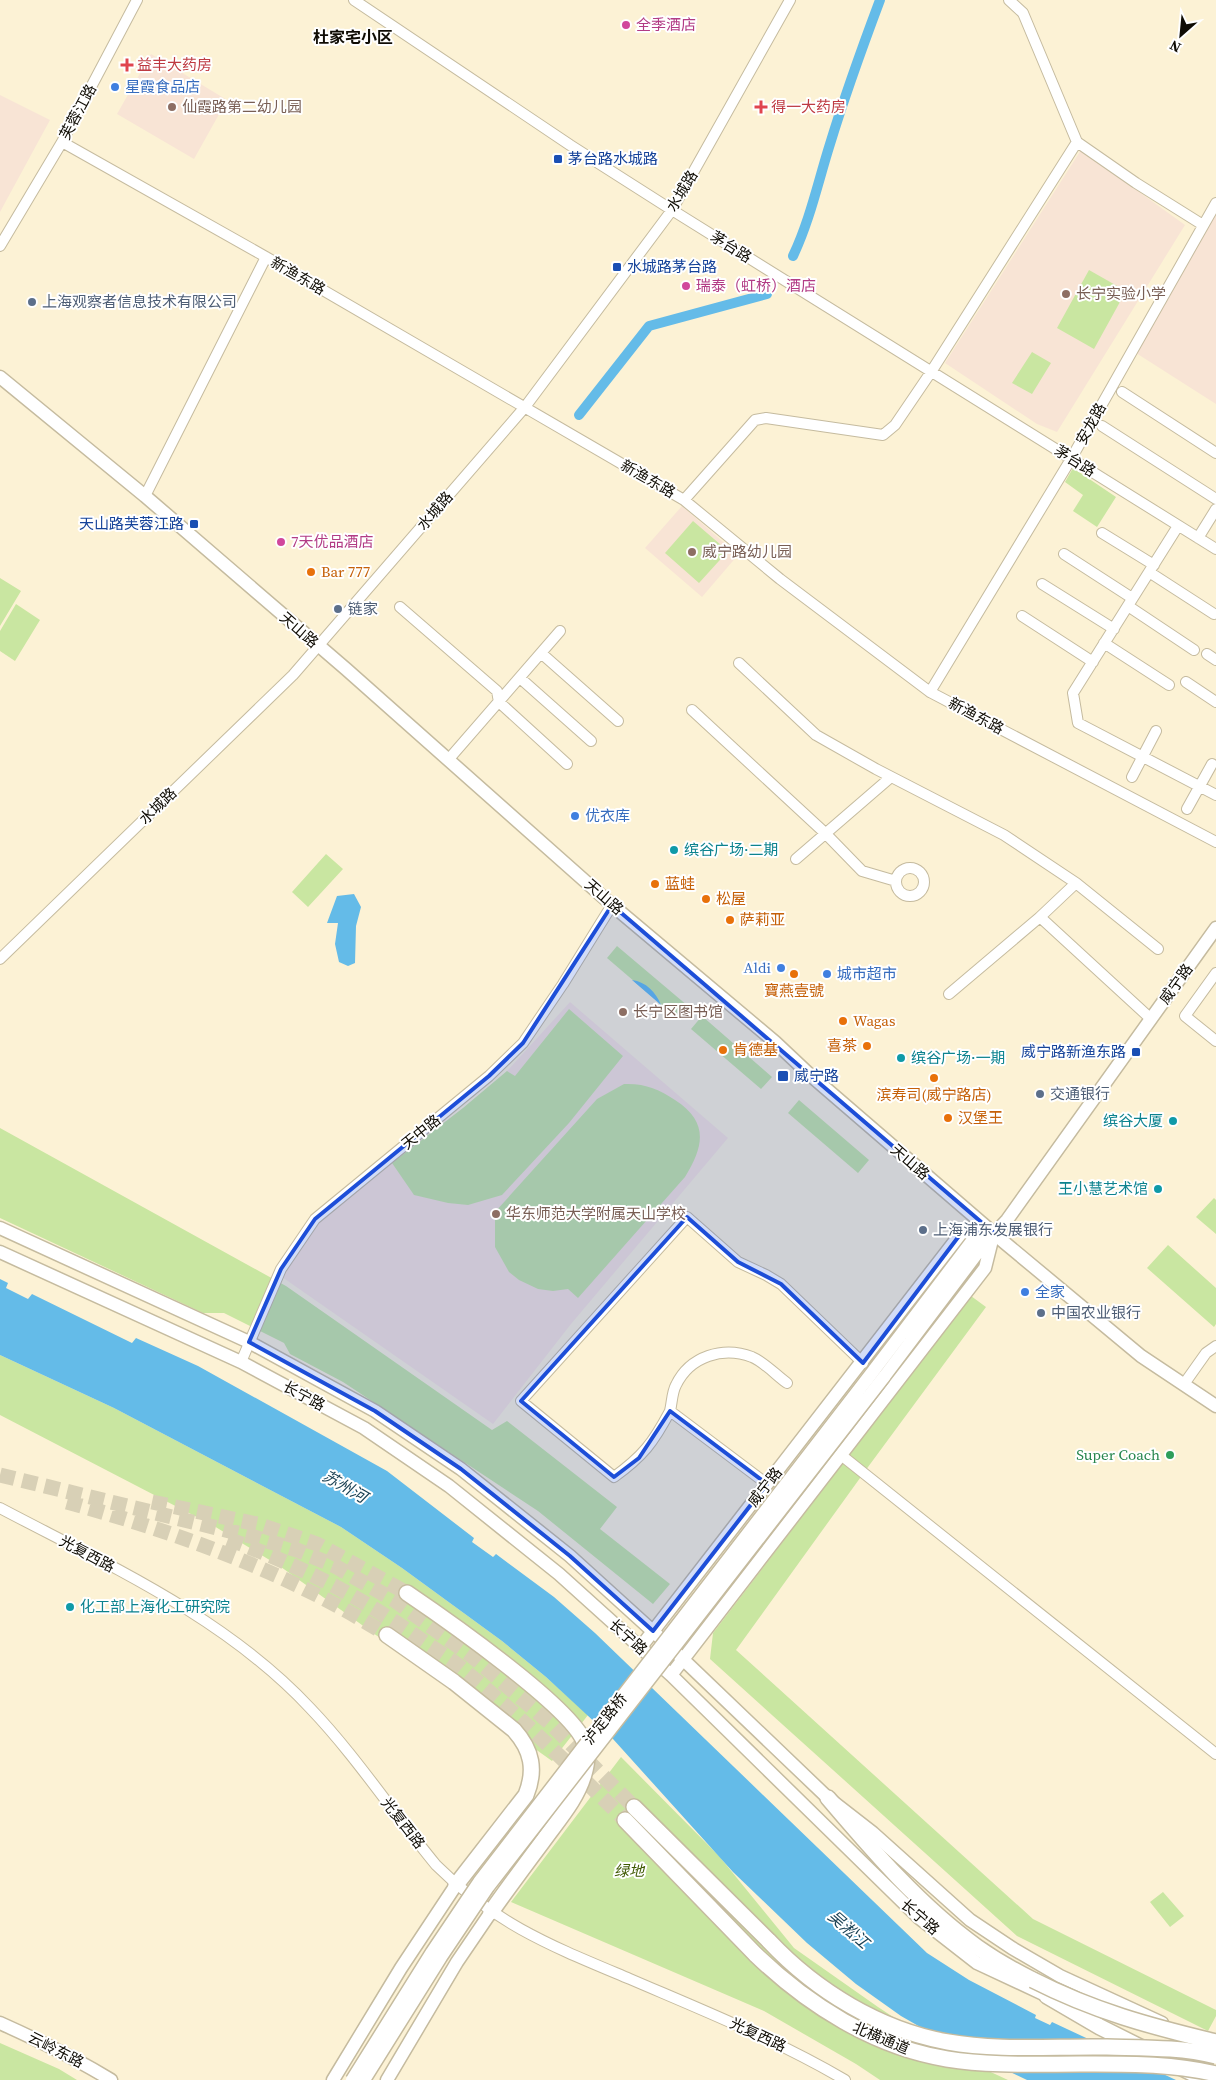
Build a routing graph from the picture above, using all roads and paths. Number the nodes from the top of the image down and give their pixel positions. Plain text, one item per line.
1 (138, 0) edge
2 (354, 0) edge
3 (790, 0) edge
4 (1009, 0) edge
5 (62, 142) junction
6 (1077, 142) junction
7 (1216, 203) edge
8 (672, 210) junction
9 (13, 221) junction
10 (1204, 225) junction
11 (0, 236) edge
12 (0, 246) edge
13 (266, 257) junction
14 (931, 372) junction
15 (0, 377) edge
16 (1122, 392) dead end
17 (525, 407) junction
18 (1102, 426) dead end
19 (1216, 453) edge
20 (1071, 459) junction
21 (145, 496) junction
22 (1216, 499) edge
23 (684, 500) junction
24 (1216, 510) edge
25 (1178, 526) junction
26 (1102, 532) dead end
27 (1198, 538) junction
28 (1216, 549) edge
29 (1064, 554) dead end
30 (1152, 568) junction
31 (1042, 584) dead end
32 (1130, 602) junction
33 (400, 607) dead end
34 (1214, 614) dead end
35 (1022, 616) dead end
36 (1114, 628) junction
37 (560, 632) dead end
38 (1104, 643) junction
39 (317, 646) junction
40 (1194, 650) dead end
41 (541, 653) junction
42 (1207, 654) dead end
43 (1216, 660) edge
44 (1093, 662) junction
45 (739, 663) dead end
46 (520, 678) junction
47 (1186, 682) dead end
48 (1169, 685) dead end
49 (930, 692) junction
50 (499, 702) junction
51 (1216, 702) edge
52 (692, 710) dead end
53 (618, 721) dead end
54 (1156, 731) dead end
55 (591, 741) dead end
56 (1143, 756) junction
57 (448, 760) junction
58 (567, 764) dead end
59 (1212, 764) dead end
60 (891, 777) junction
61 (1132, 777) dead end
62 (1200, 786) junction
63 (1216, 795) edge
64 (1187, 809) dead end
65 (825, 833) junction
66 (1216, 842) edge
67 (796, 859) dead end
68 (896, 881) dead end
69 (1076, 883) junction
70 (612, 905) junction
71 (1040, 917) junction
72 (1215, 932) edge
73 (1158, 949) dead end
74 (0, 959) edge
75 (1216, 973) edge
76 (949, 994) dead end
77 (1151, 1019) junction
78 (1216, 1041) edge
79 (0, 1228) edge
80 (994, 1234) junction
81 (0, 1252) edge
82 (249, 1342) junction
83 (1216, 1346) edge
84 (240, 1362) junction
85 (863, 1363) junction
86 (879, 1373) junction
87 (787, 1383) dead end
88 (1184, 1384) junction
89 (1216, 1406) edge
90 (670, 1411) junction
91 (841, 1455) junction
92 (767, 1484) junction
93 (0, 1508) edge
94 (406, 1593) tunnel mouth
95 (653, 1631) junction
96 (387, 1635) tunnel mouth
97 (640, 1648) junction
98 (683, 1659) junction
99 (671, 1675) junction
100 (1216, 1754) edge
101 (828, 1798) junction
102 (634, 1807) tunnel mouth
103 (624, 1820) tunnel mouth
104 (456, 1885) junction
105 (491, 1912) junction
106 (1047, 1996) junction
107 (0, 2023) edge
108 (1216, 2042) edge
109 (1216, 2048) edge
110 (1216, 2056) edge
111 (1211, 2074) edge
112 (111, 2080) edge
113 (333, 2080) edge
114 (352, 2080) edge
115 (364, 2080) edge
116 (387, 2080) edge
117 (845, 2080) edge

1 - 5 street, 芙蓉江路
2 - 8 street, 茅台路
3 - 8 street, 水城路
4 - 6 street
5 - 9 street, 芙蓉江路
5 - 13 street, 新渔东路
6 - 10 street
6 - 14 street
7 - 10 street, 安龙路
8 - 14 street, 茅台路
8 - 17 street, 水城路
9 - 11 street, 芙蓉江路
9 - 12 street, 芙蓉江路
10 - 20 street, 安龙路
13 - 17 street, 新渔东路
13 - 21 street
14 - 20 street, 茅台路
14 - 23 street
15 - 21 main road, 天山路
16 - 19 street
17 - 23 street, 新渔东路
17 - 39 street, 水城路
18 - 22 street
20 - 25 street, 茅台路
20 - 49 street, 安龙路
21 - 39 main road, 天山路
23 - 49 street, 新渔东路
24 - 27 street
25 - 27 street, 茅台路
25 - 30 street
26 - 30 street
27 - 28 street, 茅台路
29 - 32 street
30 - 32 street
30 - 34 street
31 - 36 street
32 - 36 street
32 - 40 street
33 - 50 street
35 - 44 street
36 - 38 street
37 - 41 street
38 - 44 street
38 - 48 street
39 - 57 main road, 天山路
39 - 74 street, 水城路
41 - 46 street
41 - 53 street
42 - 43 street
44 - 56 street
45 - 60 street
46 - 50 street
46 - 55 street
47 - 51 street
49 - 66 street, 新渔东路
50 - 57 street
50 - 58 street
52 - 65 street
54 - 56 street
56 - 61 street
56 - 62 street
57 - 70 main road, 天山路
59 - 62 street
60 - 65 street
60 - 69 street
62 - 63 street
62 - 64 street
65 - 67 street
65 - 68 street
69 - 71 street
69 - 73 street
70 - 80 main road, 天山路
70 - 82 street, 天中路
71 - 76 street
71 - 77 street
72 - 77 main road, 威宁路
75 - 78 street
77 - 80 main road, 威宁路
79 - 82 main road, 长宁路
80 - 85 main road, 威宁路
80 - 86 main road, 威宁路
80 - 88 main road, 天山路
80 - 91 main road, 威宁路
81 - 84 main road, 长宁路
82 - 84 street, 天中路
82 - 95 main road, 长宁路
83 - 88 street
84 - 97 main road, 长宁路
85 - 90 street
85 - 92 main road, 威宁路
86 - 114 main road, 泸定路桥, bridge
86 - 115 main road, 泸定路桥, bridge
87 - 90 street
88 - 89 main road, 天山路
90 - 92 street
91 - 98 main road, 威宁路
91 - 100 street
92 - 95 main road, 威宁路
93 - 104 street, 光复西路
94 - 105 highway
95 - 97 main road, 威宁路
95 - 98 main road, 长宁路
96 - 104 highway
97 - 99 main road, 长宁路
98 - 99 main road, 威宁路
98 - 101 main road, 长宁路
99 - 106 main road, 长宁路
101 - 108 highway, bridge
101 - 109 main road, 长宁路
102 - 110 highway, 北横通道, bridge
103 - 111 highway, 北横通道, bridge
104 - 105 street, 光复西路
104 - 113 main road
105 - 116 main road
105 - 117 street, 光复西路
106 - 111 main road, 长宁路
106 - 111 highway, bridge
107 - 112 main road, 云岭东路
109 - 111 street

